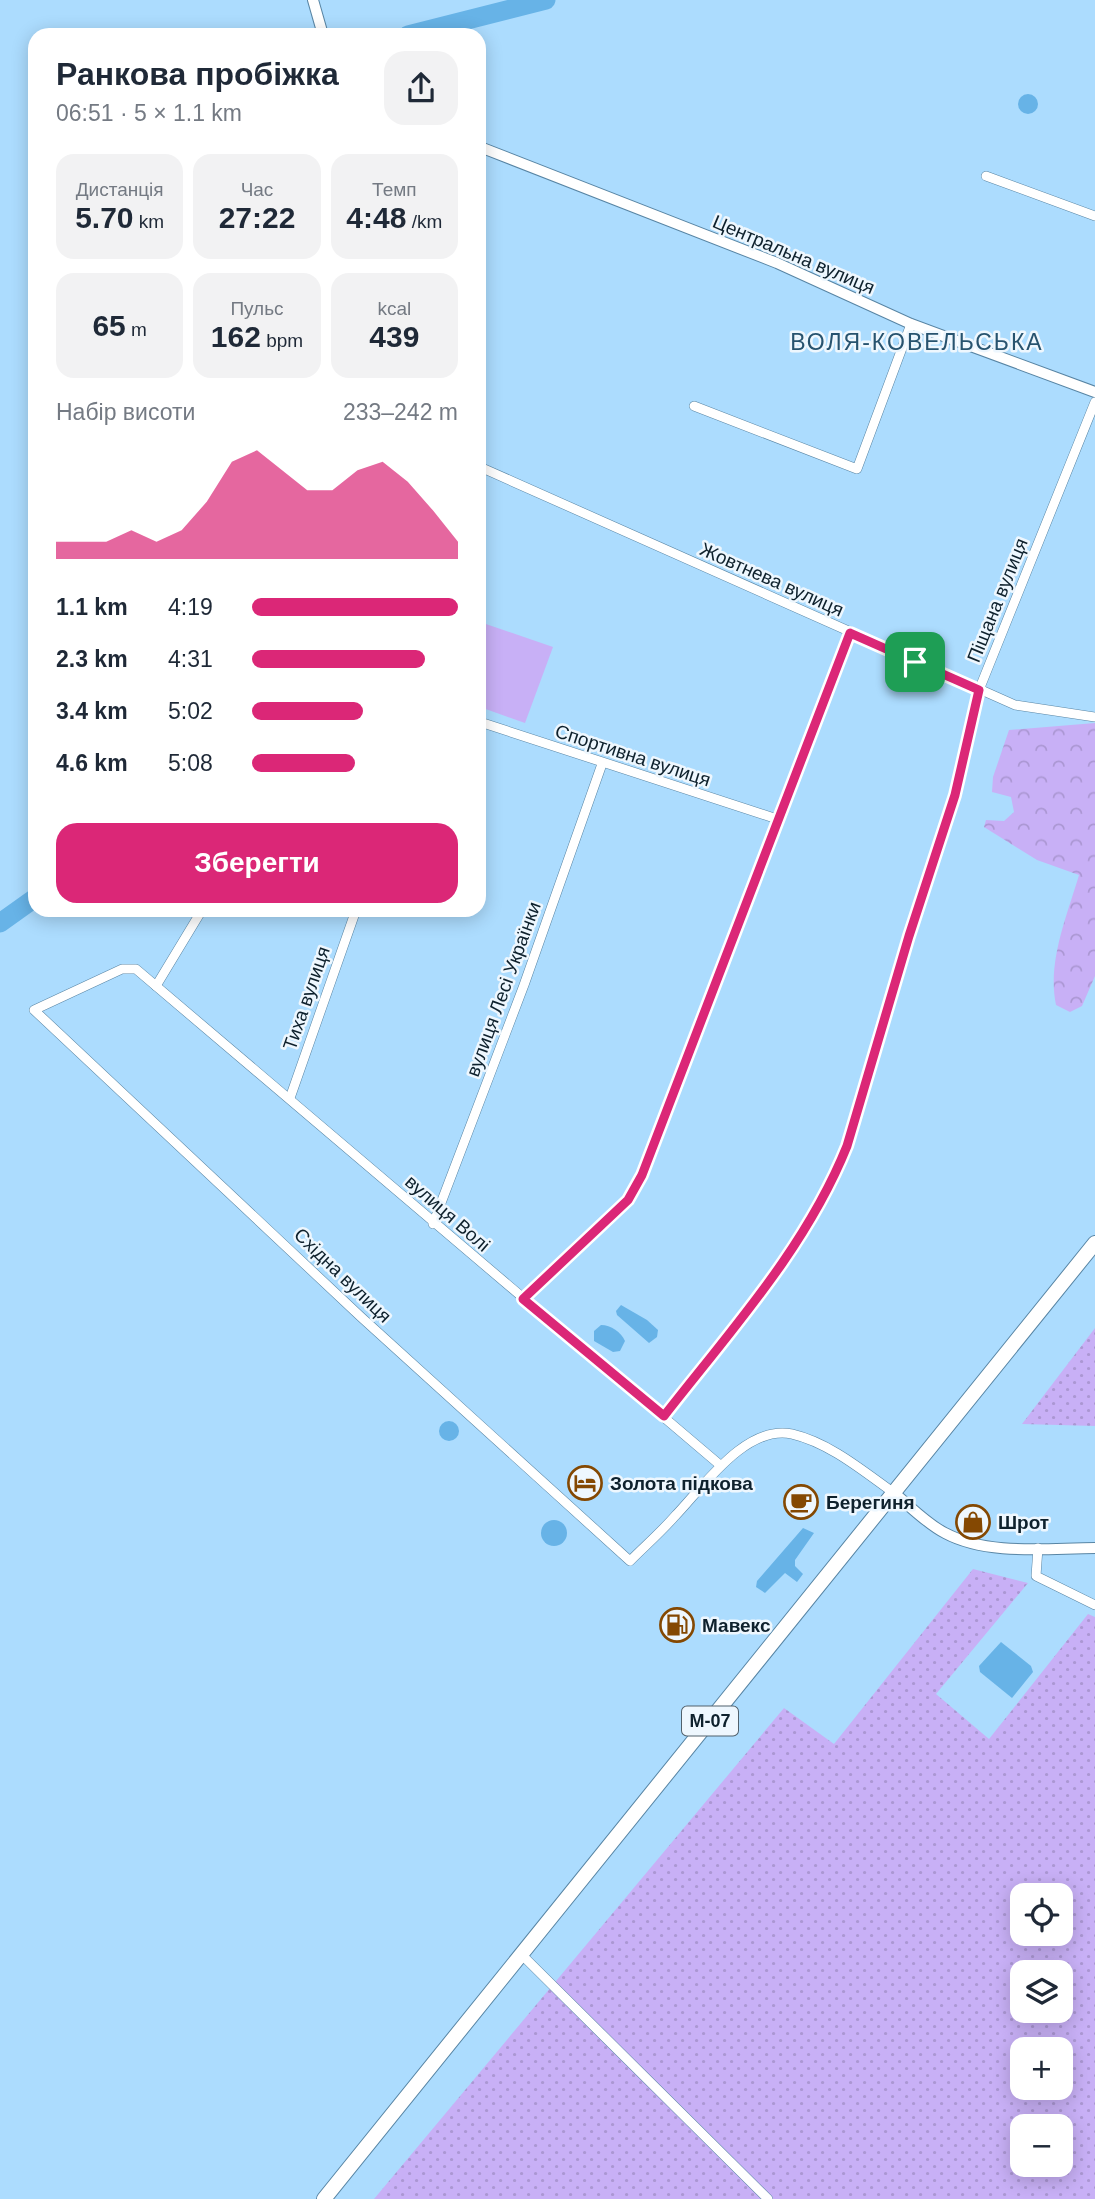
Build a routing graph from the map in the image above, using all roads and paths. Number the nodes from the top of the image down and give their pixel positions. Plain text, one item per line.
1 (313, 0) edge
2 (321, 28) edge
3 (486, 149) edge
4 (986, 176) dead end
5 (1095, 216) edge
6 (911, 324) junction
7 (1095, 392) edge
8 (1095, 402) edge
9 (694, 406) dead end
10 (486, 470) edge
11 (850, 633) junction
12 (979, 690) junction
13 (1095, 717) edge
14 (486, 724) edge
15 (602, 764) junction
16 (777, 819) junction
17 (198, 917) edge
18 (354, 917) edge
19 (156, 986) junction
20 (34, 1010) joint
21 (290, 1098) junction
22 (433, 1224) junction
23 (1095, 1243) edge
24 (523, 1299) junction
25 (664, 1416) junction
26 (720, 1465) junction
27 (894, 1493) junction
28 (1038, 1548) junction
29 (1095, 1548) edge
30 (1095, 1605) edge
31 (522, 1955) junction
32 (324, 2199) edge
33 (768, 2199) edge

1 - 2 street
3 - 6 street, Центральна вулиця
4 - 5 street
6 - 7 street, Центральна вулиця
6 - 9 street
8 - 12 street, Піщана вулиця
10 - 11 street, Жовтнева вулиця
11 - 12 street, Жовтнева вулиця
11 - 16 street
12 - 13 street, Жовтнева вулиця
12 - 25 street, Піщана вулиця
14 - 15 street, Спортивна вулиця
15 - 16 street, Спортивна вулиця
15 - 22 street, вулиця Лесі Українки
16 - 24 street
17 - 19 street
18 - 21 street, Тиха вулиця
19 - 20 street, вулиця Волі
19 - 21 street, вулиця Волі
20 - 26 street, Східна вулиця
21 - 22 street, вулиця Волі
22 - 24 street, вулиця Волі
23 - 27 highway, М-07
24 - 25 street, вулиця Волі
25 - 26 street, вулиця Волі
26 - 27 street
27 - 28 street
27 - 31 highway, М-07
28 - 29 street
28 - 30 street
31 - 32 highway, М-07
31 - 33 street

